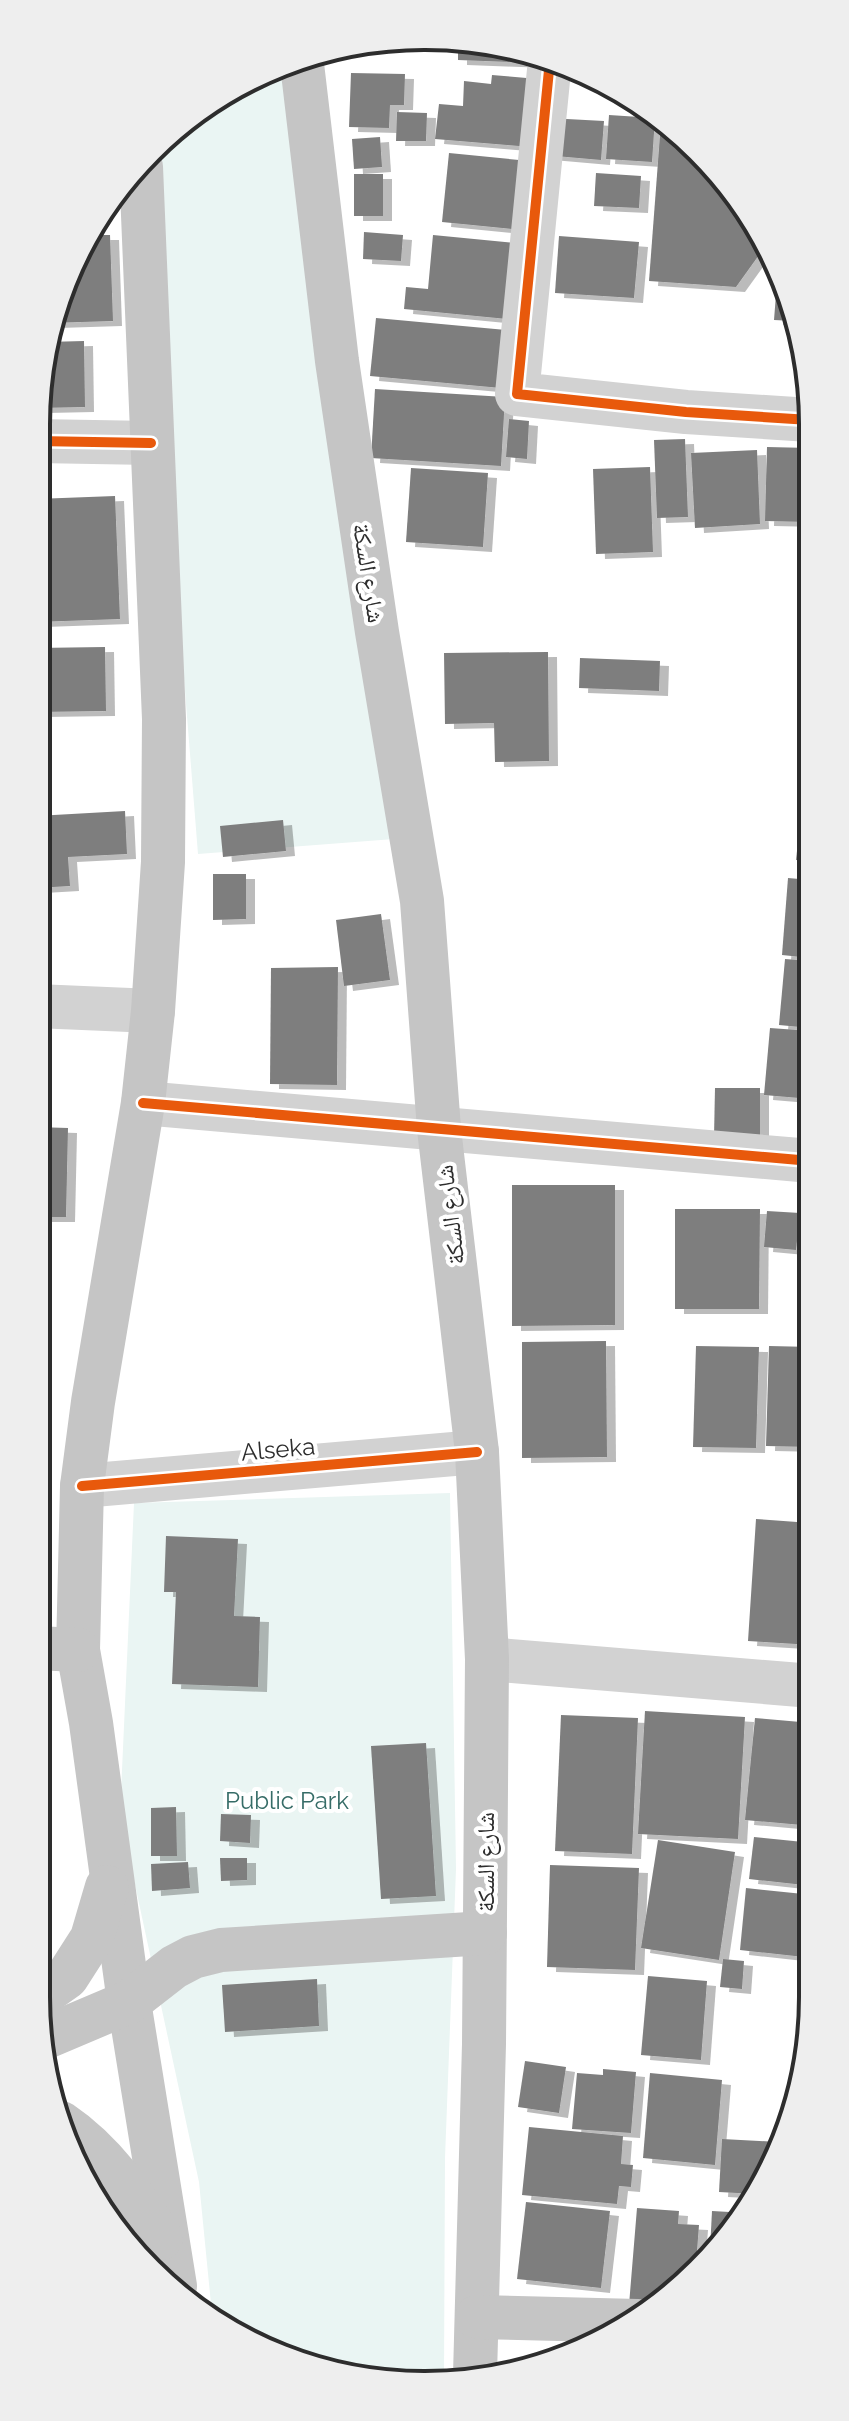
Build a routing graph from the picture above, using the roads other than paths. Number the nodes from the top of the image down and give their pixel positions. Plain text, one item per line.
1 (303, 70) edge
2 (549, 72) edge
3 (141, 180) edge
4 (799, 419) edge
5 (50, 441) edge
6 (151, 443) junction
7 (50, 1007) edge
8 (153, 1011) junction
9 (143, 1103) junction
10 (439, 1129) junction
11 (799, 1160) edge
12 (477, 1452) junction
13 (82, 1486) junction
14 (57, 1649) edge
15 (487, 1659) junction
16 (799, 1685) edge
17 (111, 1874) junction
18 (485, 1933) junction
19 (50, 1989) edge
20 (129, 2002) junction
21 (52, 2035) edge
22 (77, 2134) edge
23 (173, 2270) edge
24 (477, 2317) junction
25 (613, 2320) edge
26 (480, 2367) edge

1 - 10 main road, شارع السكة
2 - 4 street
3 - 6 main road
5 - 6 street
6 - 8 main road
7 - 8 street
8 - 9 main road
9 - 10 street
9 - 13 main road
10 - 11 street
10 - 12 main road, شارع السكة
12 - 13 street, Alseka
12 - 15 main road, شارع السكة
13 - 14 main road
14 - 17 main road
15 - 16 street
15 - 18 main road, شارع السكة
17 - 19 main road
17 - 20 main road
18 - 20 main road
18 - 24 main road, شارع السكة
20 - 21 main road
20 - 23 main road
22 - 23 main road
24 - 25 main road
24 - 26 main road, شارع السكة

